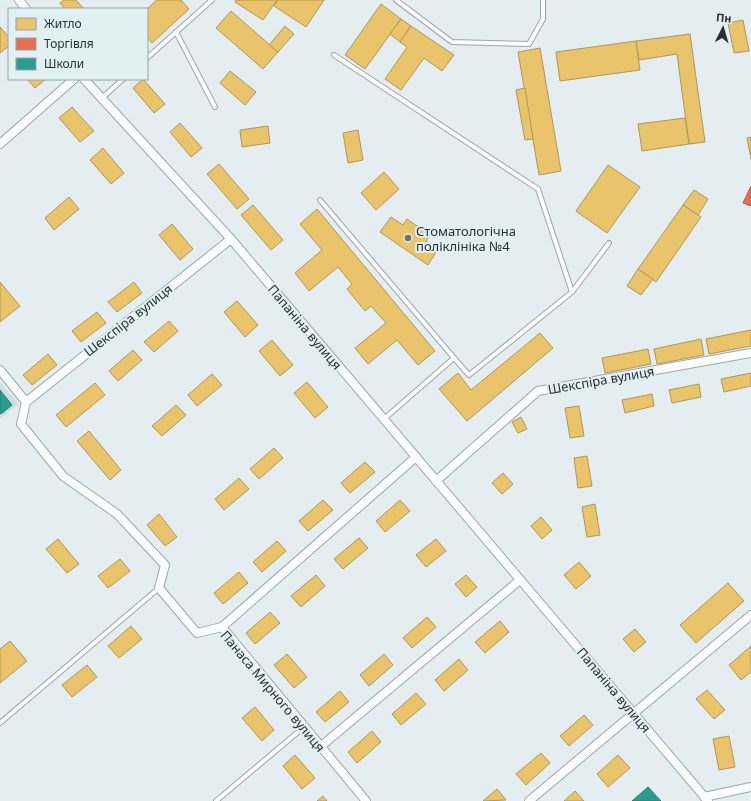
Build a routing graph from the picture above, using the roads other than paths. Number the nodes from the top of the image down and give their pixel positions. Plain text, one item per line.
1 (19, 0) edge
2 (212, 0) edge
3 (396, 0) edge
4 (543, 0) edge
5 (25, 8) edge
6 (176, 32) junction
7 (334, 55) dead end
8 (148, 57) edge
9 (73, 80) edge
10 (85, 80) edge
11 (122, 80) edge
12 (102, 98) junction
13 (215, 107) dead end
14 (0, 144) edge
15 (320, 200) dead end
16 (231, 239) junction
17 (609, 243) dead end
18 (572, 292) junction
19 (751, 353) edge
20 (454, 358) junction
21 (0, 370) edge
22 (26, 402) junction
23 (384, 418) junction
24 (416, 457) junction
25 (436, 481) junction
26 (520, 580) junction
27 (159, 588) junction
28 (751, 614) edge
29 (222, 627) junction
30 (634, 714) junction
31 (0, 723) edge
32 (304, 727) junction
33 (320, 747) junction
34 (751, 787) edge
35 (706, 799) edge
36 (216, 801) edge
37 (366, 801) edge
38 (529, 801) edge

1 - 5 street
2 - 6 lane
3 - 4 lane
6 - 8 lane
6 - 13 lane
7 - 18 lane
9 - 14 street
10 - 12 street, Папаніна вулиця
11 - 12 lane
12 - 16 street, Папаніна вулиця
15 - 20 lane
16 - 22 street, Шекспіра вулиця
16 - 23 street, Папаніна вулиця
17 - 18 lane
18 - 20 lane
19 - 25 street, Шекспіра вулиця
20 - 23 lane
21 - 22 street
22 - 27 street
23 - 24 street, Папаніна вулиця
24 - 25 street, Папаніна вулиця
24 - 29 street
25 - 26 street, Папаніна вулиця
26 - 30 street, Папаніна вулиця
26 - 33 street
27 - 29 street, Панаса Мирного вулиця
27 - 31 lane
28 - 30 street
29 - 32 street, Панаса Мирного вулиця
30 - 35 street, Папаніна вулиця
30 - 38 street
32 - 33 street, Панаса Мирного вулиця
32 - 36 lane
33 - 37 street, Панаса Мирного вулиця
34 - 35 street

